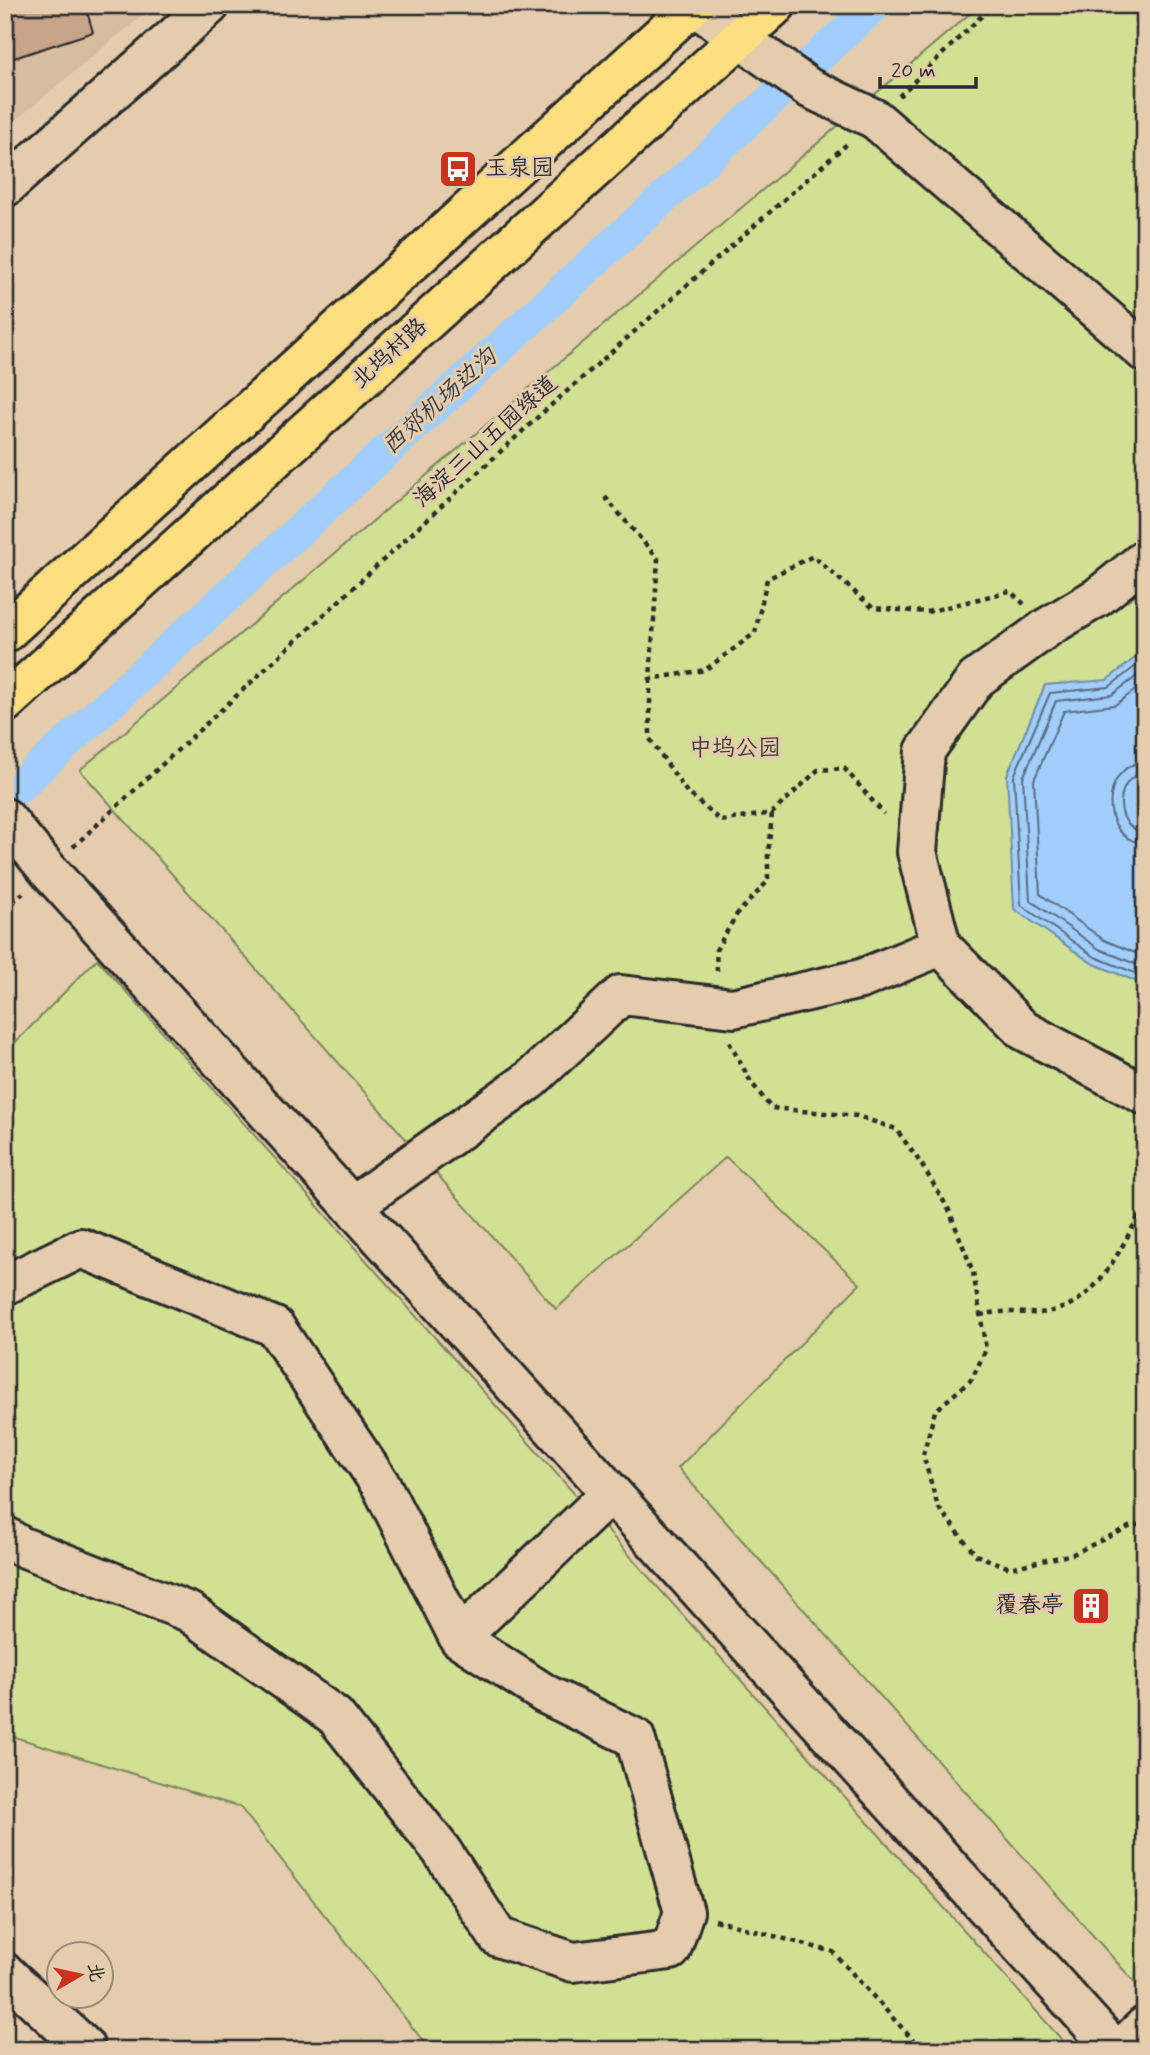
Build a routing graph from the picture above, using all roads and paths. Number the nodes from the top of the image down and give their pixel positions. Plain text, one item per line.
1 (210, 5) edge
2 (693, 5) edge
3 (776, 5) edge
4 (993, 5) edge
5 (741, 37) junction
6 (875, 119) junction
7 (5, 187) edge
8 (1145, 352) edge
9 (606, 497) dead end
10 (1145, 559) edge
11 (1048, 627) junction
12 (5, 632) edge
13 (650, 679) junction
14 (5, 703) edge
15 (772, 813) junction
16 (11, 826) edge
17 (917, 852) junction
18 (48, 870) junction
19 (5, 909) edge
20 (941, 946) junction
21 (720, 1007) junction
22 (1145, 1095) edge
23 (352, 1206) junction
24 (1145, 1214) edge
25 (5, 1285) edge
26 (980, 1315) junction
27 (611, 1493) junction
28 (1145, 1523) edge
29 (5, 1535) edge
30 (459, 1638) junction
31 (684, 1912) junction
32 (5, 1973) edge
33 (1145, 2026) edge
34 (85, 2050) edge
35 (922, 2050) edge
36 (1118, 2050) edge

1 - 7 street
2 - 5 street
2 - 12 main road
3 - 5 main road, 北坞村路
4 - 6 path, 海淀三山五园绿道
5 - 6 street
5 - 14 main road, 北坞村路
6 - 8 street
6 - 18 path, 海淀三山五园绿道
9 - 13 path
10 - 11 street
11 - 13 path
11 - 17 street
13 - 15 path
15 - 17 path
15 - 21 path
16 - 18 street
17 - 20 street
18 - 19 path, 海淀三山五园绿道
18 - 23 street
20 - 21 street
20 - 22 street
21 - 23 street
21 - 26 path
23 - 27 street
24 - 26 path
25 - 30 street
26 - 28 path
27 - 30 street
27 - 36 street
29 - 31 street
30 - 31 street
31 - 35 path
32 - 34 street
33 - 36 street

